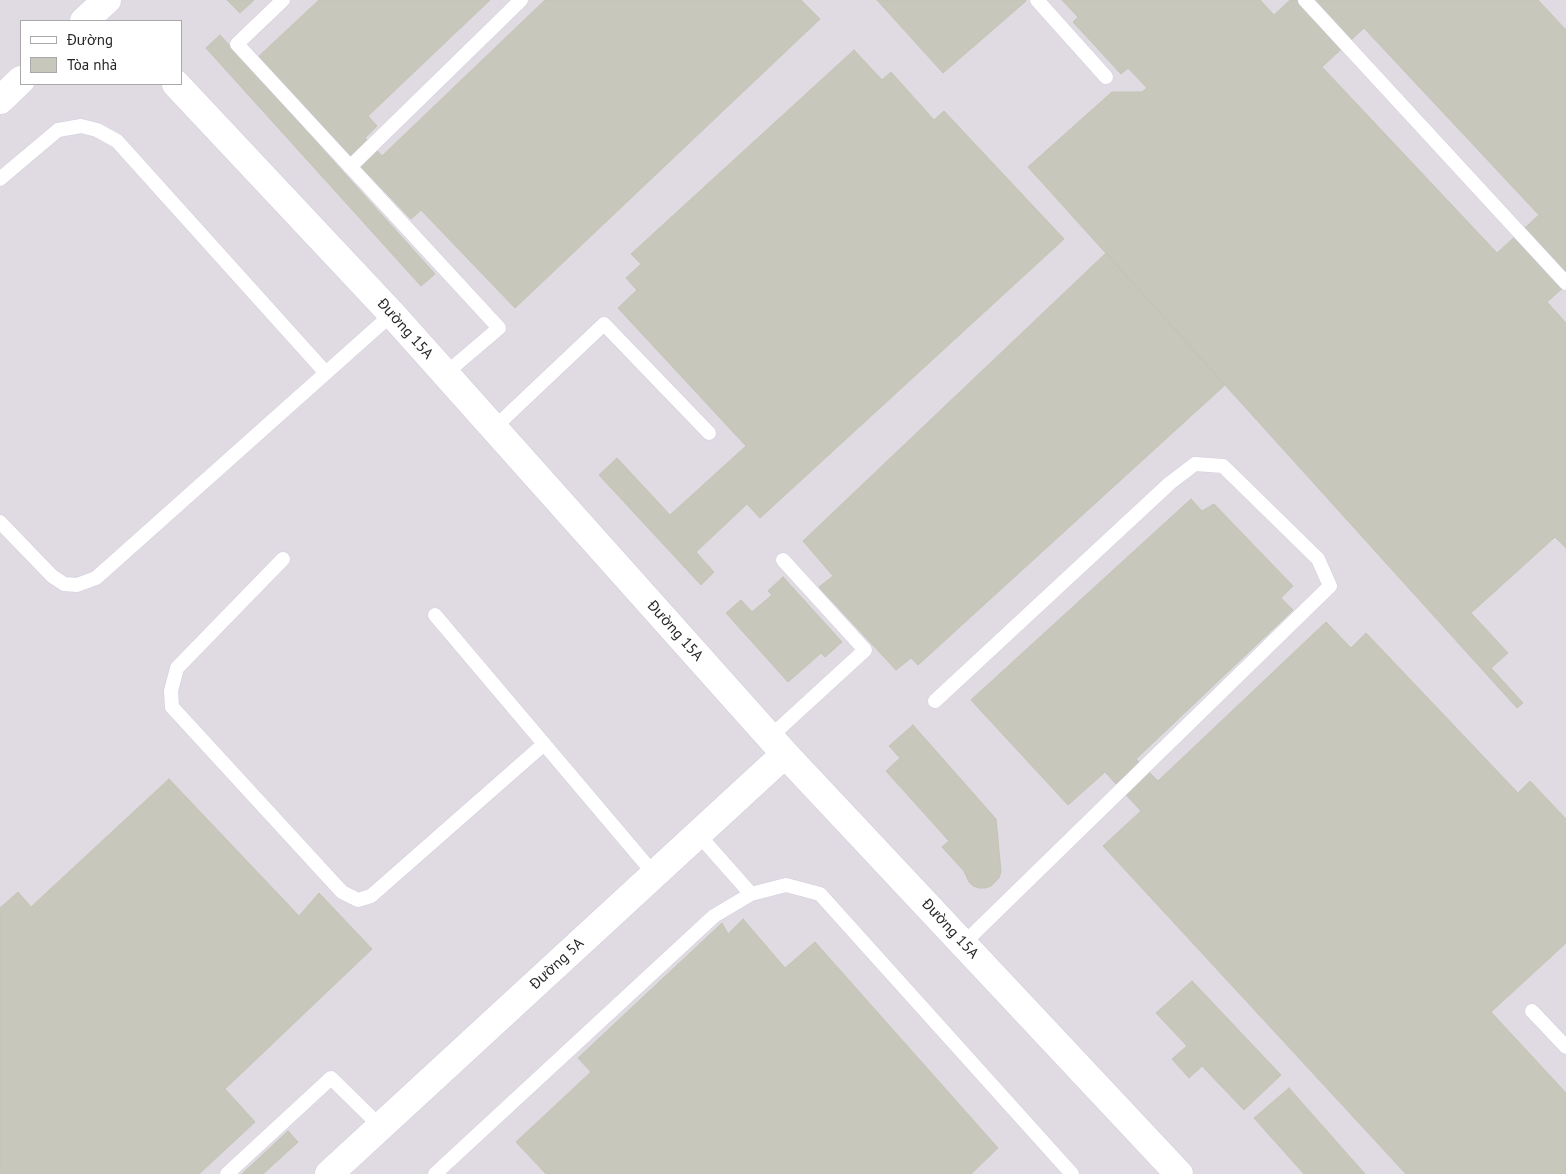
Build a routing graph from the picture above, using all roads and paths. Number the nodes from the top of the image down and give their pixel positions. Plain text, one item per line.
1 (283, 0) edge
2 (520, 0) edge
3 (1037, 0) edge
4 (1305, 0) edge
5 (1106, 78) dead end
6 (20, 81) edge
7 (177, 85) edge
8 (0, 100) edge
9 (350, 167) junction
10 (0, 179) edge
11 (1566, 283) edge
12 (392, 314) junction
13 (326, 372) junction
14 (445, 374) junction
15 (494, 428) junction
16 (709, 433) dead end
17 (0, 522) edge
18 (283, 560) dead end
19 (783, 560) dead end
20 (435, 615) dead end
21 (935, 701) dead end
22 (544, 744) junction
23 (778, 746) junction
24 (698, 834) junction
25 (655, 875) junction
26 (751, 894) junction
27 (963, 944) junction
28 (1532, 1011) dead end
29 (1566, 1047) edge
30 (381, 1127) junction
31 (227, 1174) edge
32 (330, 1174) edge
33 (436, 1174) edge
34 (1072, 1174) edge
35 (1179, 1174) edge

1 - 9 lane
2 - 9 lane
3 - 5 lane
4 - 11 lane
6 - 8 street
7 - 12 street, Đường 15A
9 - 14 lane
10 - 13 lane
12 - 13 lane
12 - 14 street, Đường 15A
13 - 17 lane
14 - 15 street, Đường 15A
15 - 16 lane
15 - 23 street, Đường 15A
18 - 22 lane
19 - 23 lane
20 - 22 lane
21 - 27 lane
22 - 25 lane
23 - 24 street, Đường 5A
23 - 27 street, Đường 15A
24 - 25 street, Đường 5A
24 - 26 lane
25 - 30 street, Đường 5A
26 - 33 lane
26 - 34 lane
27 - 35 street, Đường 15A
28 - 29 lane
30 - 31 lane
30 - 32 street, Đường 5A

